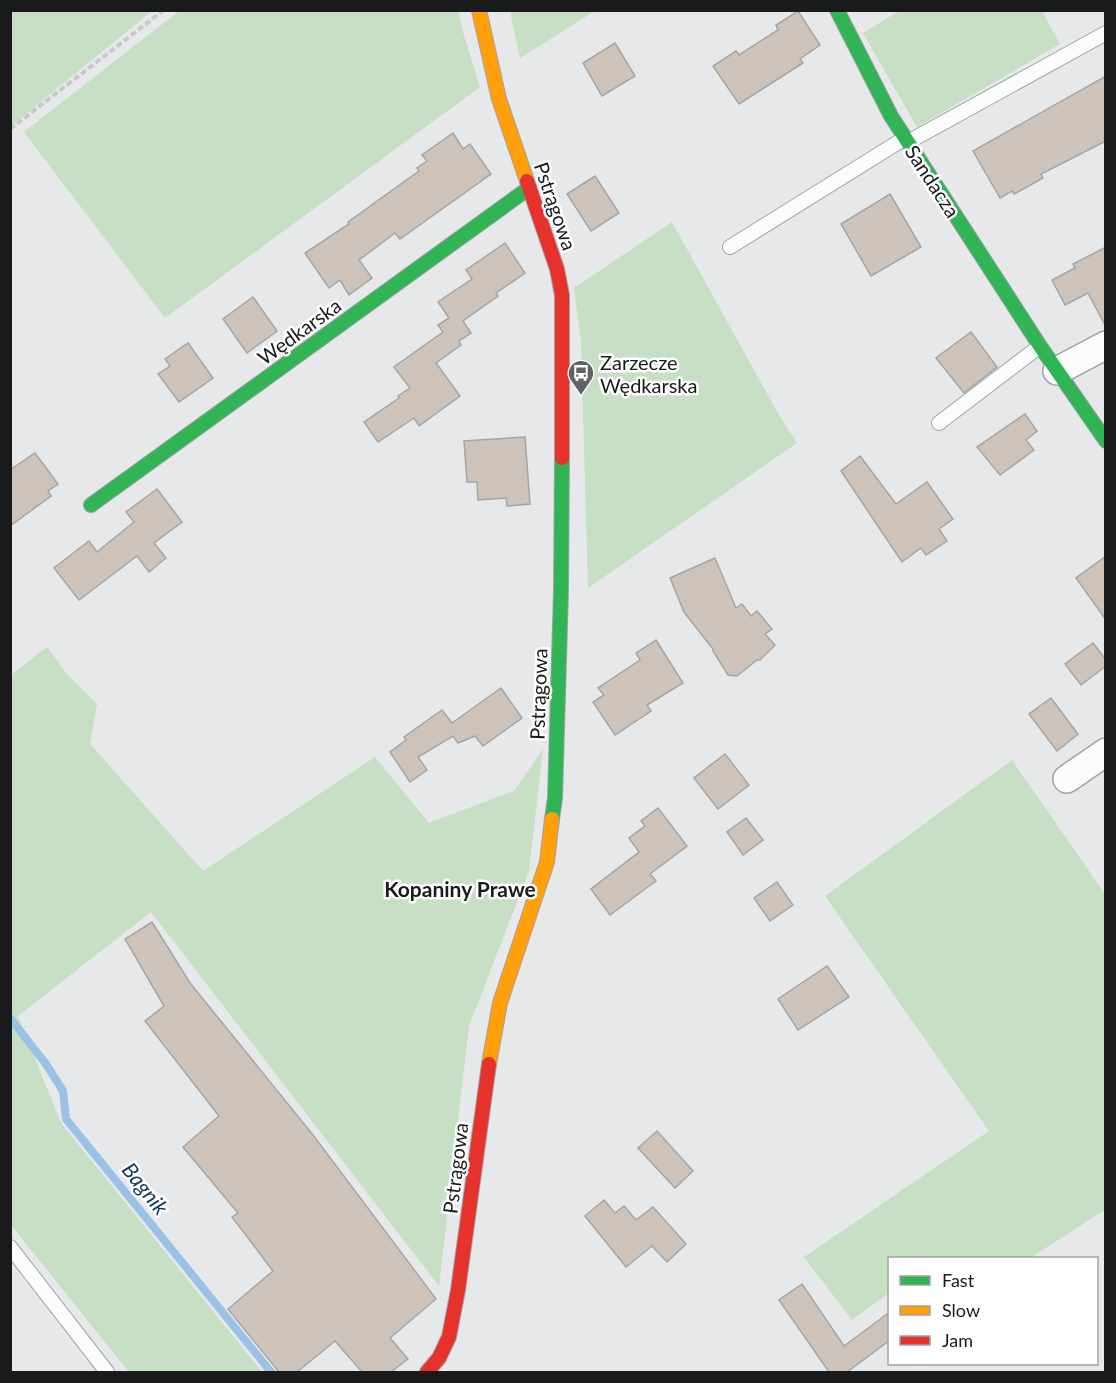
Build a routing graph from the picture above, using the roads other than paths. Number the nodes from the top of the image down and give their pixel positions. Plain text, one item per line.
1 (479, 10) edge
2 (837, 10) edge
3 (1106, 33) edge
4 (906, 140) junction
5 (529, 188) junction
6 (730, 247) dead end
7 (1106, 345) edge
8 (1040, 346) junction
9 (1058, 371) junction
10 (939, 423) dead end
11 (1106, 441) edge
12 (91, 505) dead end
13 (1106, 752) edge
14 (1067, 779) dead end
15 (10, 1247) edge
16 (107, 1372) edge
17 (427, 1372) edge

1 - 5 street, Pstrągowa
2 - 4 street, Sandacza
3 - 4 lane
4 - 6 lane
4 - 8 street, Sandacza
5 - 12 street, Wędkarska
5 - 17 street, Pstrągowa
7 - 9 street
8 - 9 street, Sandacza
8 - 10 lane
9 - 11 street, Sandacza
13 - 14 street
15 - 16 lane

